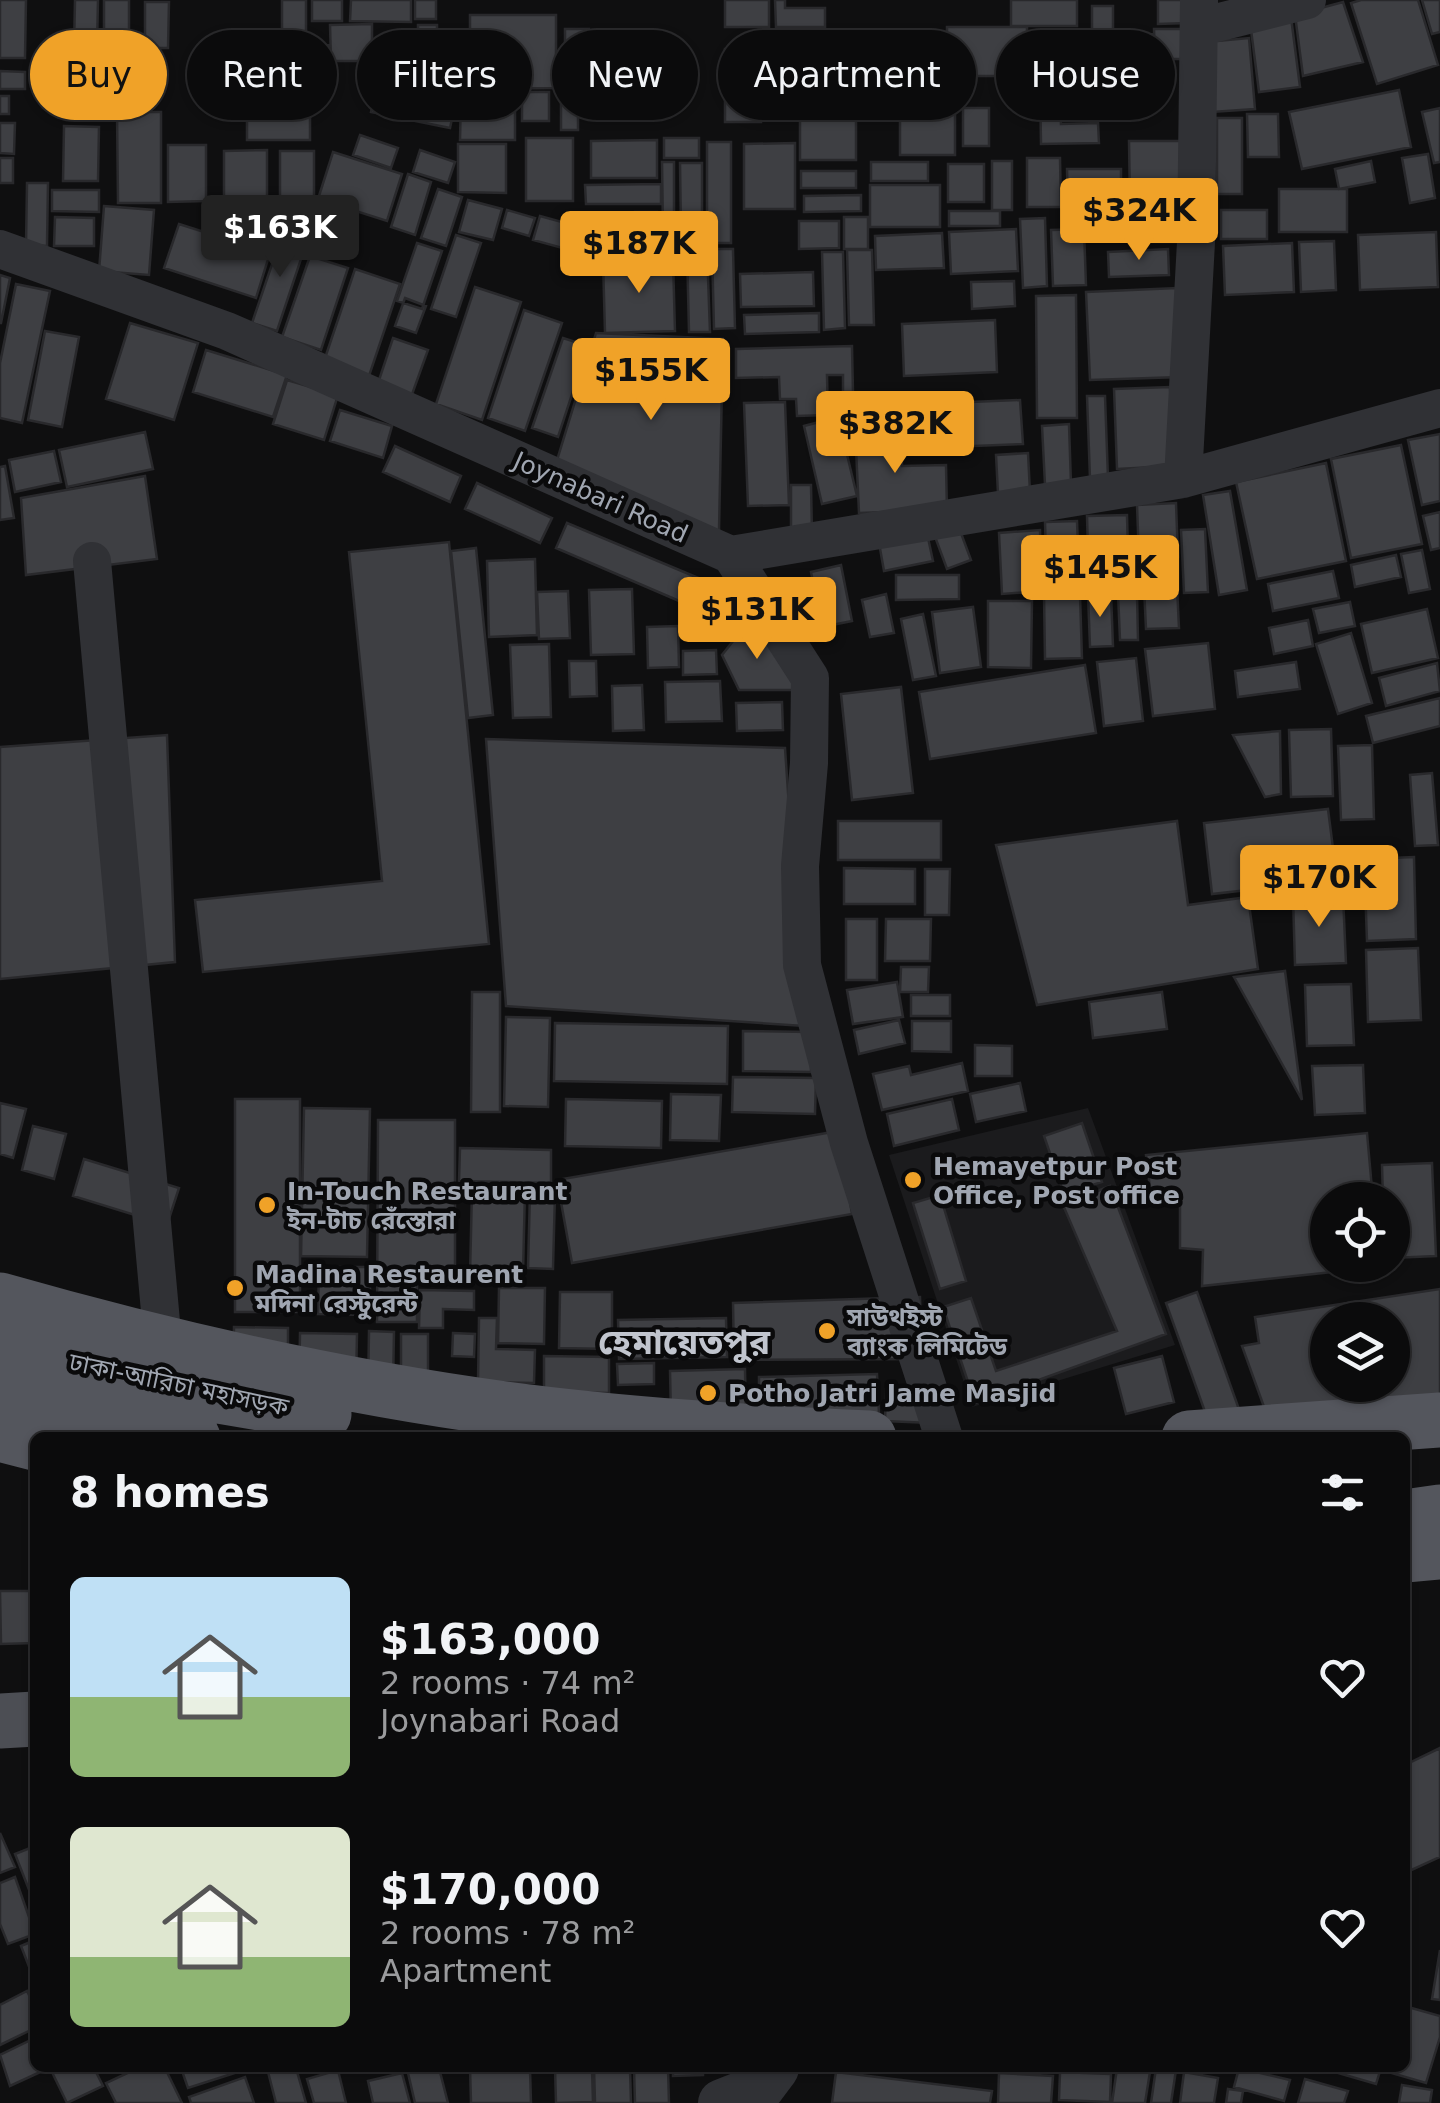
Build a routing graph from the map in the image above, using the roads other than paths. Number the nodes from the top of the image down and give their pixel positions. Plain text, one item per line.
1 (1306, 0) edge
2 (1200, 14) edge
3 (0, 249) edge
4 (1440, 408) edge
5 (1183, 479) junction
6 (731, 555) junction
7 (92, 560) dead end
8 (0, 1300) edge
9 (0, 1344) edge
10 (162, 1344) junction
11 (0, 1388) edge
12 (1440, 1420) edge
13 (170, 1432) edge
14 (441, 1432) edge
15 (760, 1432) edge
16 (942, 1432) edge
17 (1273, 1432) edge
18 (0, 1434) edge
19 (30, 1442) edge
20 (1440, 1457) edge
21 (1410, 1461) edge
22 (1440, 1512) edge
23 (1410, 1516) edge
24 (1440, 1552) edge
25 (1410, 1555) edge
26 (30, 1690) edge
27 (0, 1692) edge
28 (30, 1719) edge
29 (0, 1721) edge

1 - 2 street
2 - 5 street
3 - 6 street, Joynabari Road
4 - 5 street
5 - 6 street
6 - 16 street
7 - 10 street
8 - 10 highway
9 - 14 highway, ঢাকা-আরিচা মহাসড়ক
10 - 15 highway
11 - 13 highway, ঢাকা-আরিচা মহাসড়ক
12 - 17 highway
18 - 19 highway
20 - 21 highway
22 - 23 highway
24 - 25 highway
26 - 27 main road
28 - 29 main road

